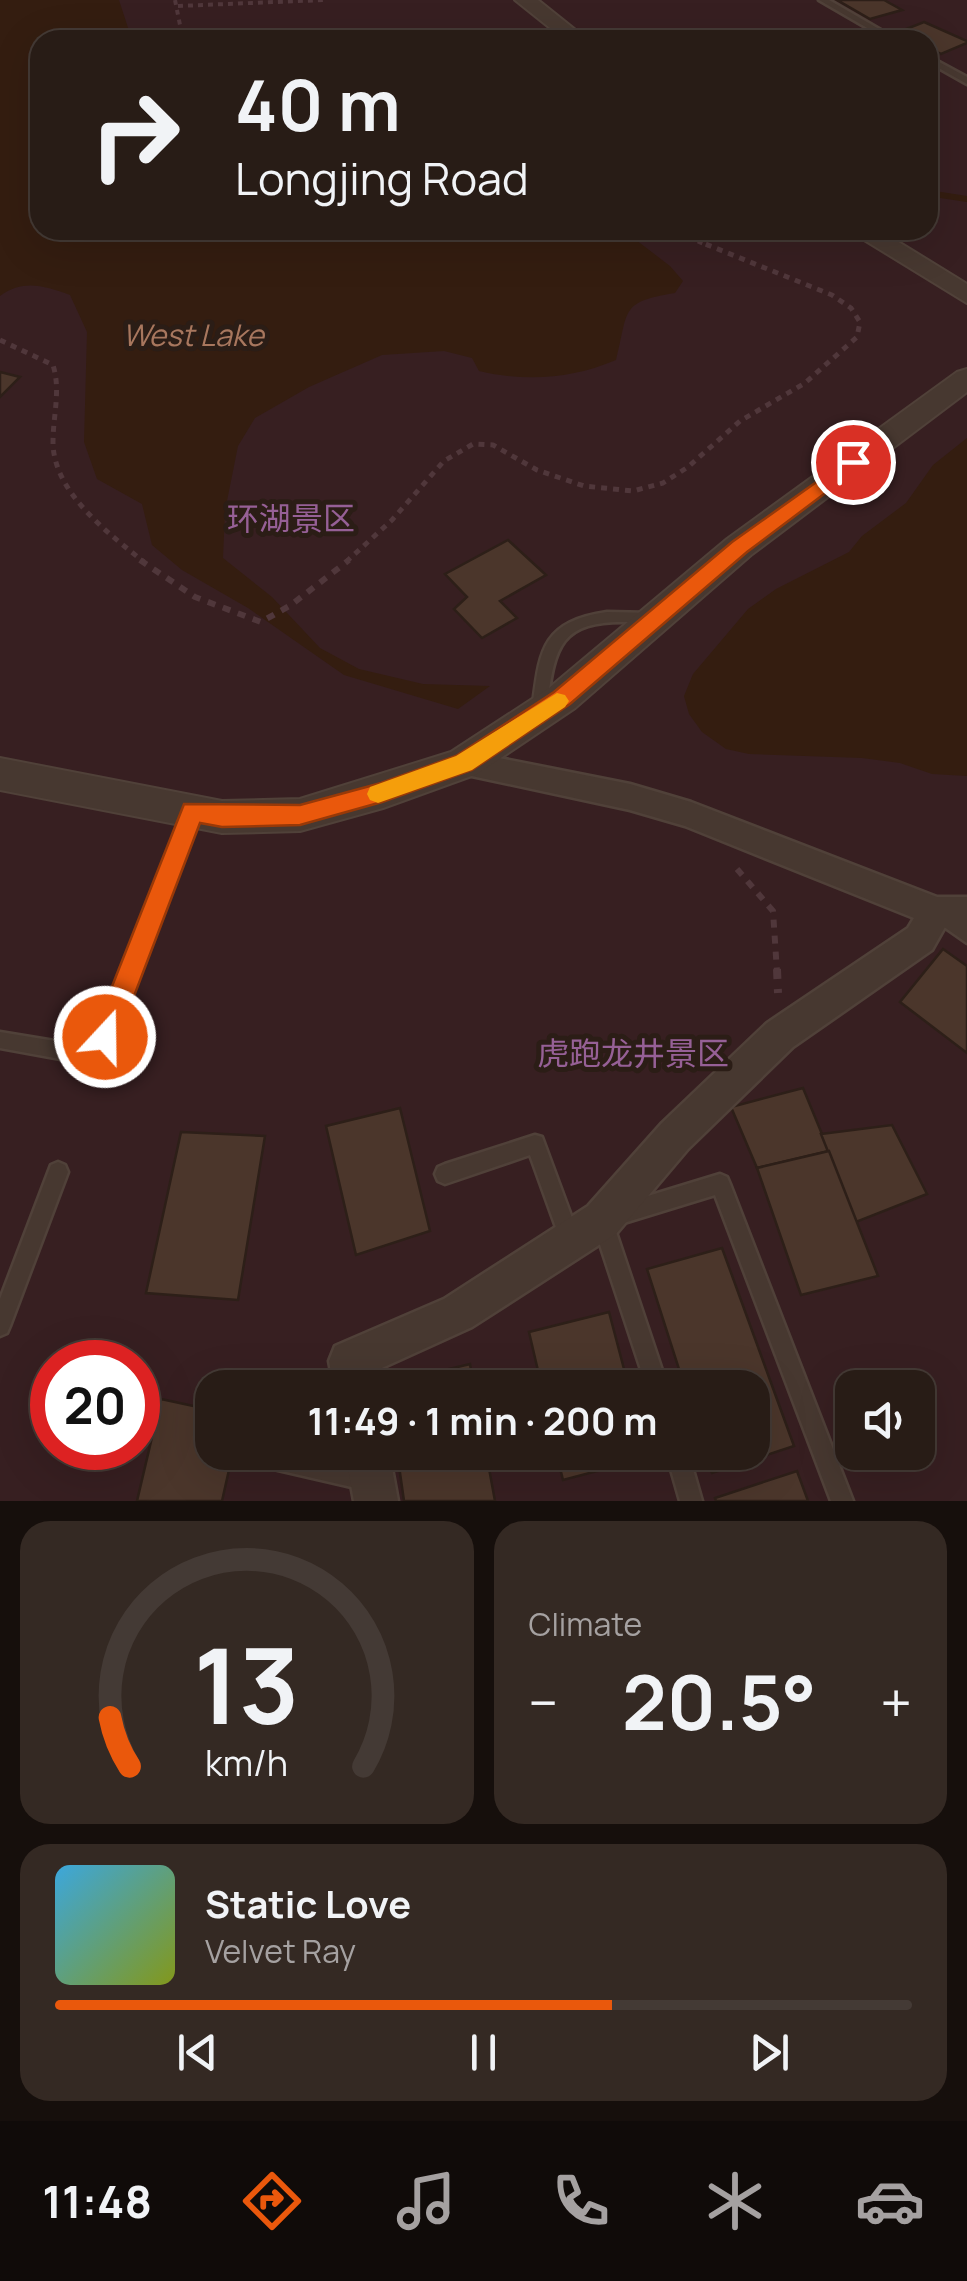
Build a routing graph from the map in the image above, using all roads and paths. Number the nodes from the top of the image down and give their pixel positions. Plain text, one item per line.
1 (324, 0) edge
2 (525, 0) edge
3 (823, 0) edge
4 (177, 3) edge
5 (181, 30) edge
6 (565, 30) edge
7 (876, 30) edge
8 (938, 65) edge
9 (967, 82) edge
10 (695, 240) edge
11 (877, 240) edge
12 (967, 295) edge
13 (0, 340) edge
14 (967, 378) edge
15 (656, 618) junction
16 (539, 714) junction
17 (464, 763) junction
18 (0, 774) edge
19 (192, 812) junction
20 (690, 816) junction
21 (952, 912) edge
22 (967, 935) edge
23 (780, 1035) junction
24 (0, 1040) edge
25 (58, 1172) dead end
26 (445, 1174) dead end
27 (586, 1230) junction
28 (0, 1326) edge
29 (352, 1370) edge
30 (650, 1370) edge
31 (333, 1470) edge
32 (682, 1470) edge
33 (372, 1478) edge
34 (691, 1501) edge
35 (842, 1501) edge

1 - 4 path
2 - 6 street
3 - 7 lane
4 - 5 path
8 - 9 lane
10 - 13 path
11 - 12 street
14 - 15 street
15 - 16 street
15 - 16 lane
16 - 17 street
17 - 19 street
17 - 20 street
18 - 19 street
19 - 24 lane
20 - 21 street
20 - 23 path
21 - 22 lane
21 - 23 street
23 - 27 street
25 - 28 lane
26 - 27 lane
27 - 29 street
27 - 30 lane
27 - 35 lane
31 - 33 lane
32 - 34 lane

